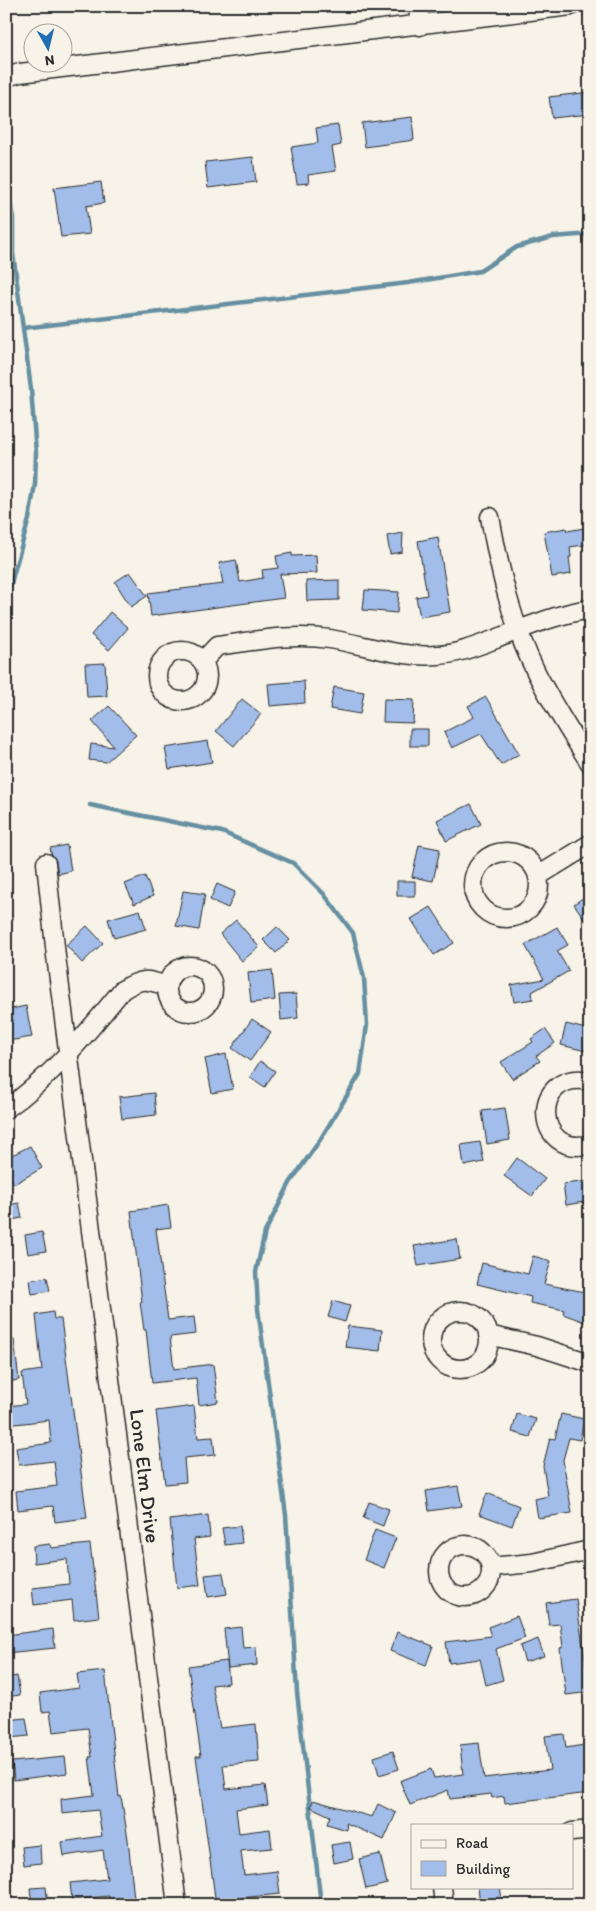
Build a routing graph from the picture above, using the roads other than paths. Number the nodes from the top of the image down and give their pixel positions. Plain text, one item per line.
1 (418, 6) edge
2 (571, 6) edge
3 (420, 26) junction
4 (6, 77) edge
5 (490, 517) dead end
6 (590, 609) edge
7 (518, 630) junction
8 (203, 661) dead end
9 (590, 763) edge
10 (590, 844) edge
11 (46, 863) dead end
12 (538, 876) dead end
13 (166, 986) dead end
14 (69, 1053) junction
15 (590, 1081) edge
16 (6, 1109) edge
17 (590, 1144) edge
18 (488, 1335) dead end
19 (590, 1363) edge
20 (590, 1550) edge
21 (491, 1567) dead end
22 (590, 1830) edge
23 (574, 1832) edge
24 (442, 1888) edge
25 (177, 1905) edge
26 (444, 1905) edge

1 - 3 street
2 - 3 street
3 - 4 street
5 - 7 street
6 - 7 street
7 - 8 street
7 - 9 street
10 - 12 street
11 - 14 street, Lone Elm Drive
13 - 14 street
14 - 16 street
14 - 25 street, Lone Elm Drive
15 - 17 street
18 - 19 street
20 - 21 street
22 - 23 street
24 - 26 street

